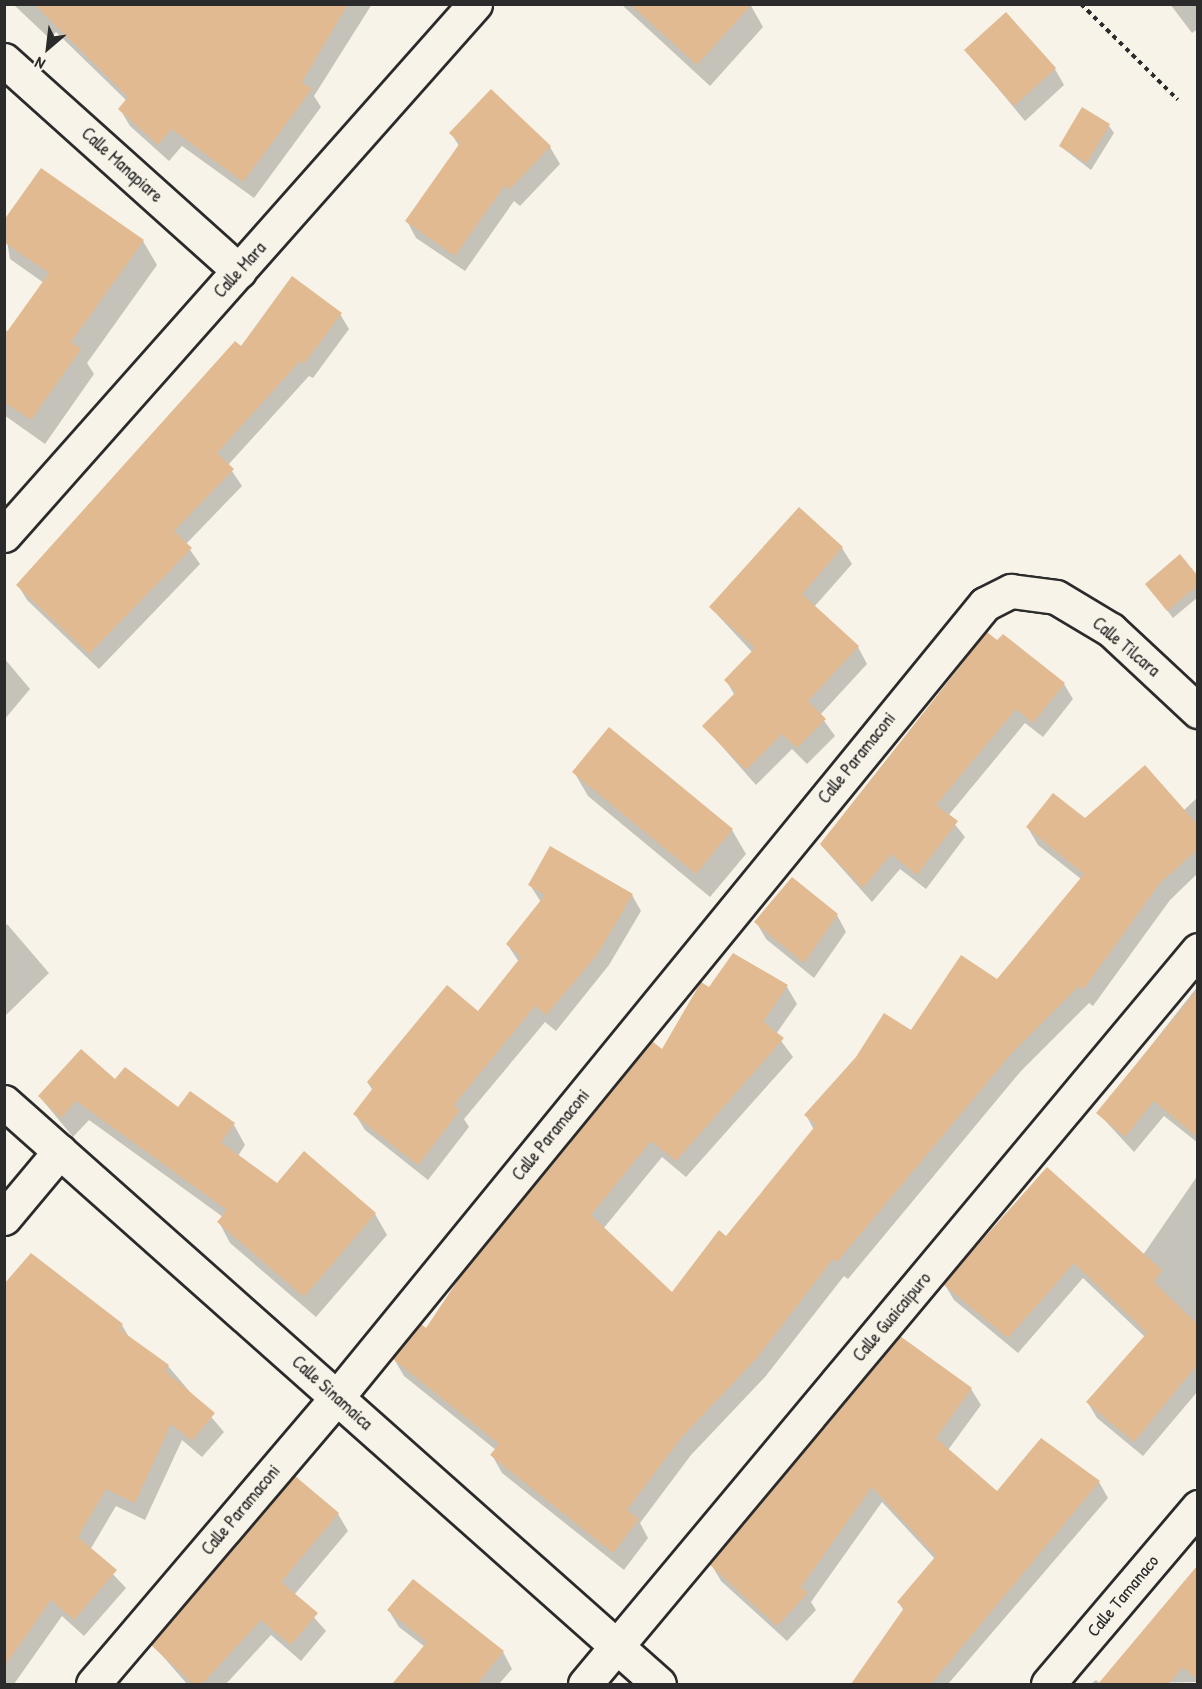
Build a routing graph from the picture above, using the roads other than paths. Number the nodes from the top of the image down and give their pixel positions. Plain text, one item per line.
1 (475, 4) edge
2 (4, 60) edge
3 (239, 271) junction
4 (4, 535) edge
5 (1011, 591) joint
6 (1197, 711) edge
7 (1197, 950) edge
8 (4, 1102) edge
9 (60, 1151) junction
10 (4, 1218) edge
11 (337, 1397) junction
12 (1197, 1507) edge
13 (617, 1647) junction
14 (93, 1684) edge
15 (585, 1684) edge
16 (659, 1684) edge
17 (1048, 1684) edge

1 - 3 street, Calle Mara
2 - 3 street, Calle Manapiare
3 - 4 street, Calle Mara
5 - 6 street, Calle Tilcara
5 - 11 street, Calle Paramaconi
7 - 13 street, Calle Guaicaipuro
8 - 9 street, Calle Sinamaica
9 - 10 street
9 - 11 street, Calle Sinamaica
11 - 13 street, Calle Sinamaica
11 - 14 street, Calle Paramaconi
12 - 17 street, Calle Tamanaco
13 - 15 street, Calle Guaicaipuro
13 - 16 street, Calle Sinamaica

